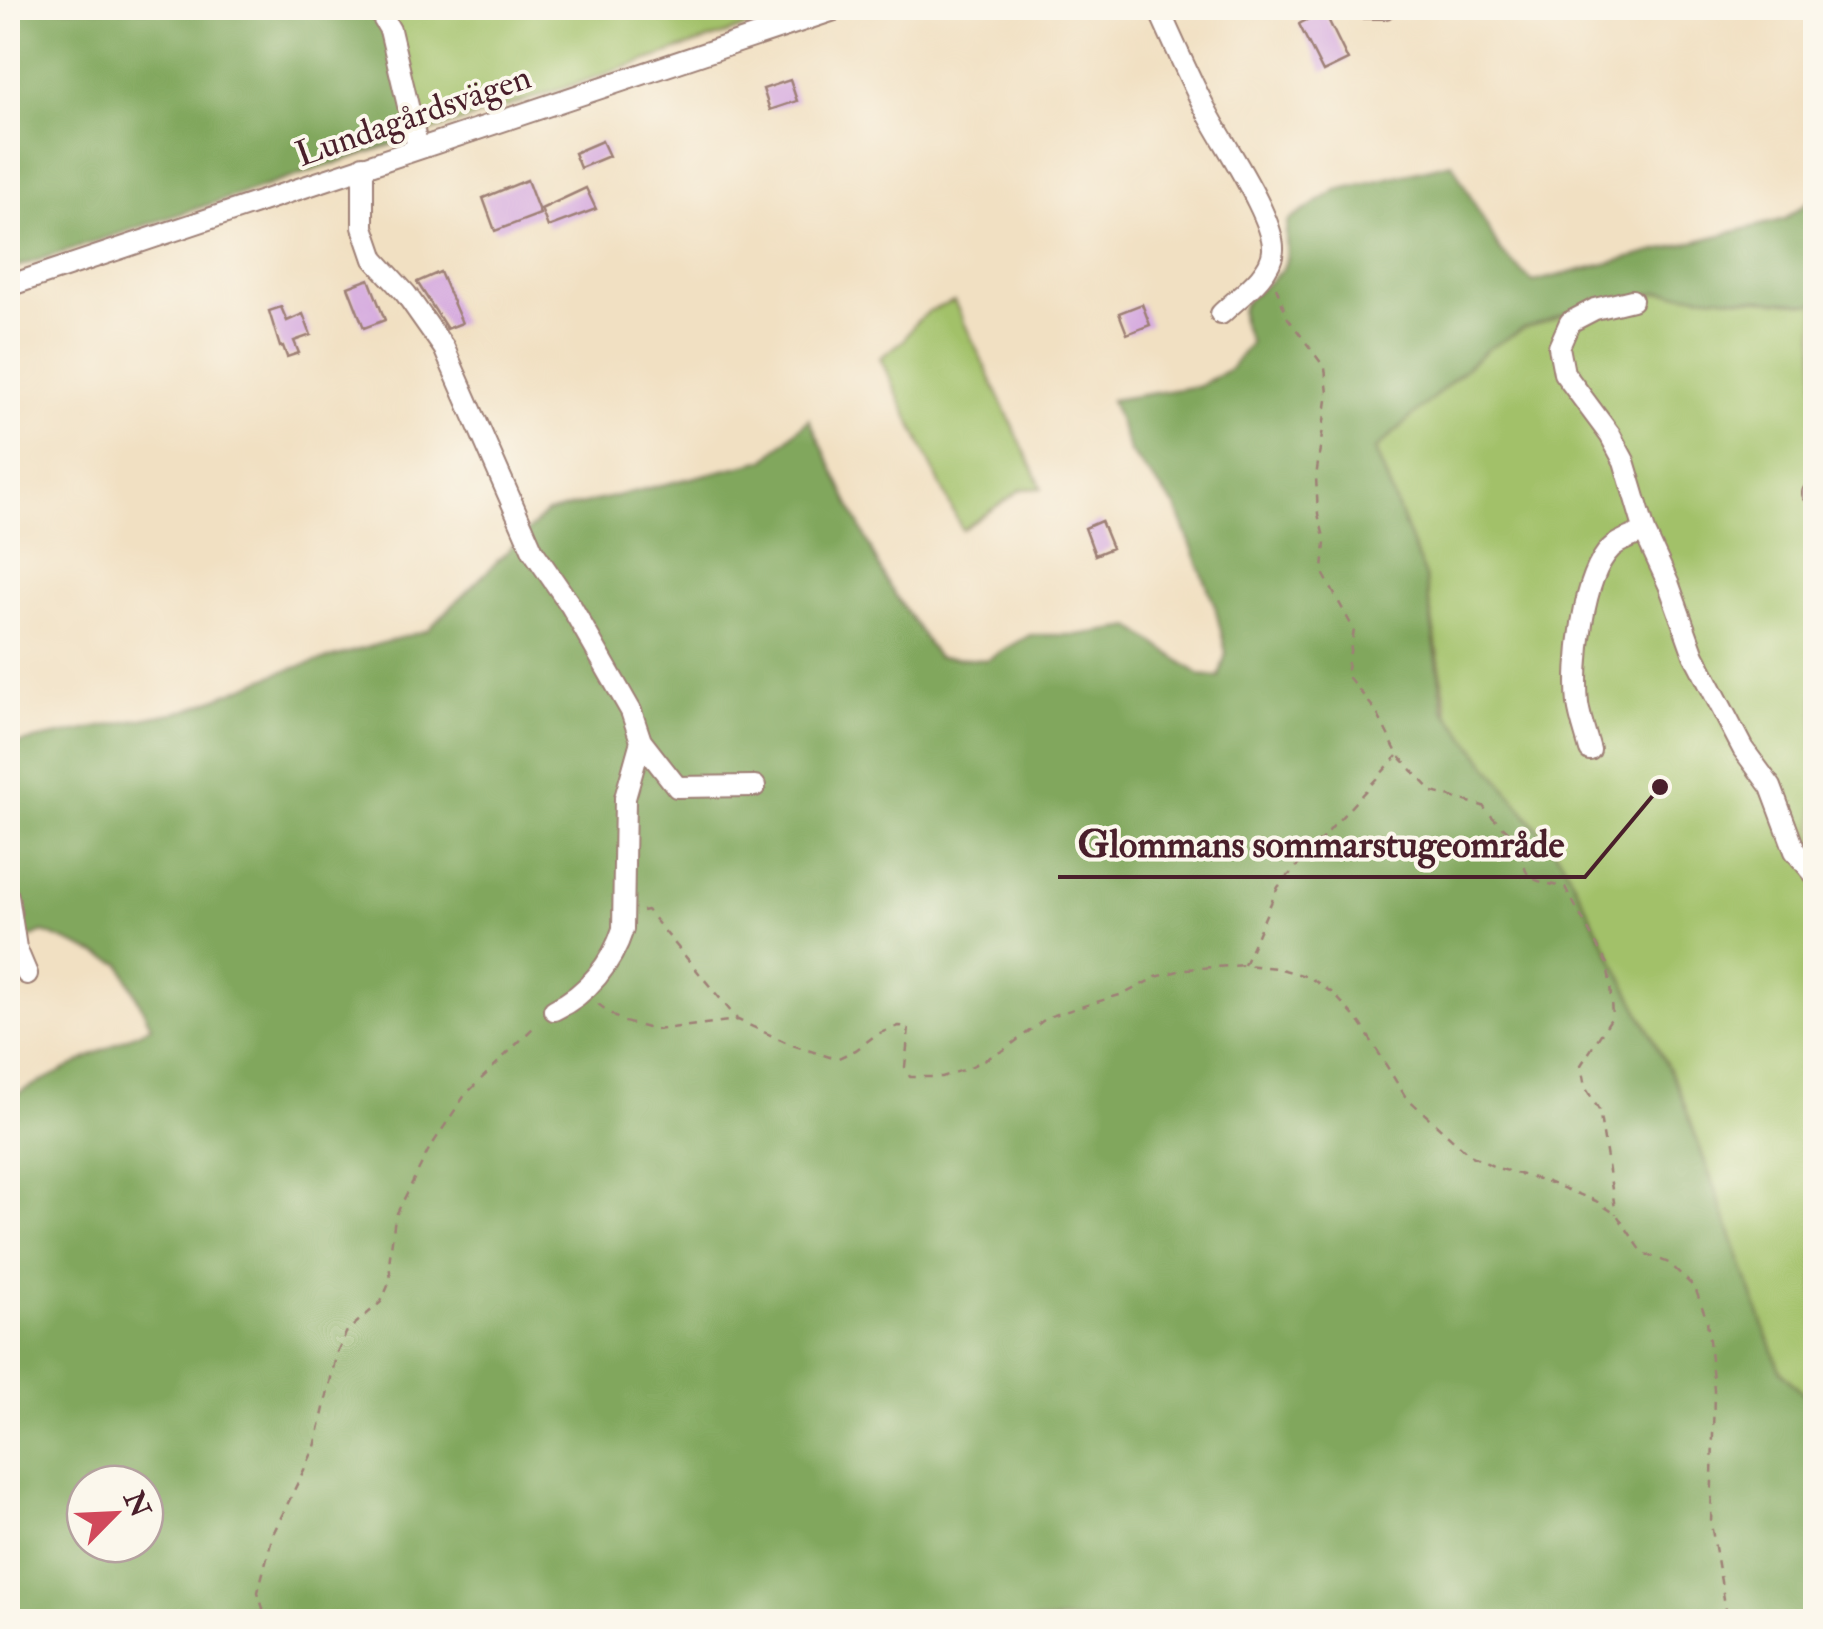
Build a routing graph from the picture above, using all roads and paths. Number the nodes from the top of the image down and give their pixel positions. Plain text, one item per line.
1 (377, 8) edge
2 (840, 8) edge
3 (1158, 8) edge
4 (1348, 8) edge
5 (1385, 8) edge
6 (418, 148) junction
7 (363, 166) junction
8 (1269, 264) junction
9 (8, 286) edge
10 (1632, 300) dead end
11 (1221, 314) dead end
12 (1645, 531) junction
13 (641, 741) junction
14 (1590, 750) dead end
15 (1398, 755) junction
16 (755, 786) dead end
17 (1816, 876) edge
18 (8, 896) edge
19 (625, 914) junction
20 (1244, 965) junction
21 (27, 974) dead end
22 (584, 992) junction
23 (554, 1010) joint
24 (738, 1020) junction
25 (1617, 1215) junction
26 (274, 1622) edge
27 (1728, 1622) edge

1 - 6 street
2 - 6 street, Lundagårdsvägen
3 - 8 street
4 - 5 street
6 - 7 street, Lundagårdsvägen
7 - 9 street, Lundagårdsvägen
7 - 13 street
8 - 11 street
8 - 15 path
10 - 12 street
12 - 14 street
12 - 17 street
13 - 16 street
13 - 19 street
15 - 20 path
15 - 25 path
18 - 21 street
19 - 22 street
19 - 24 path
20 - 24 path
20 - 25 path
22 - 23 street
22 - 24 path
23 - 26 path
25 - 27 path

